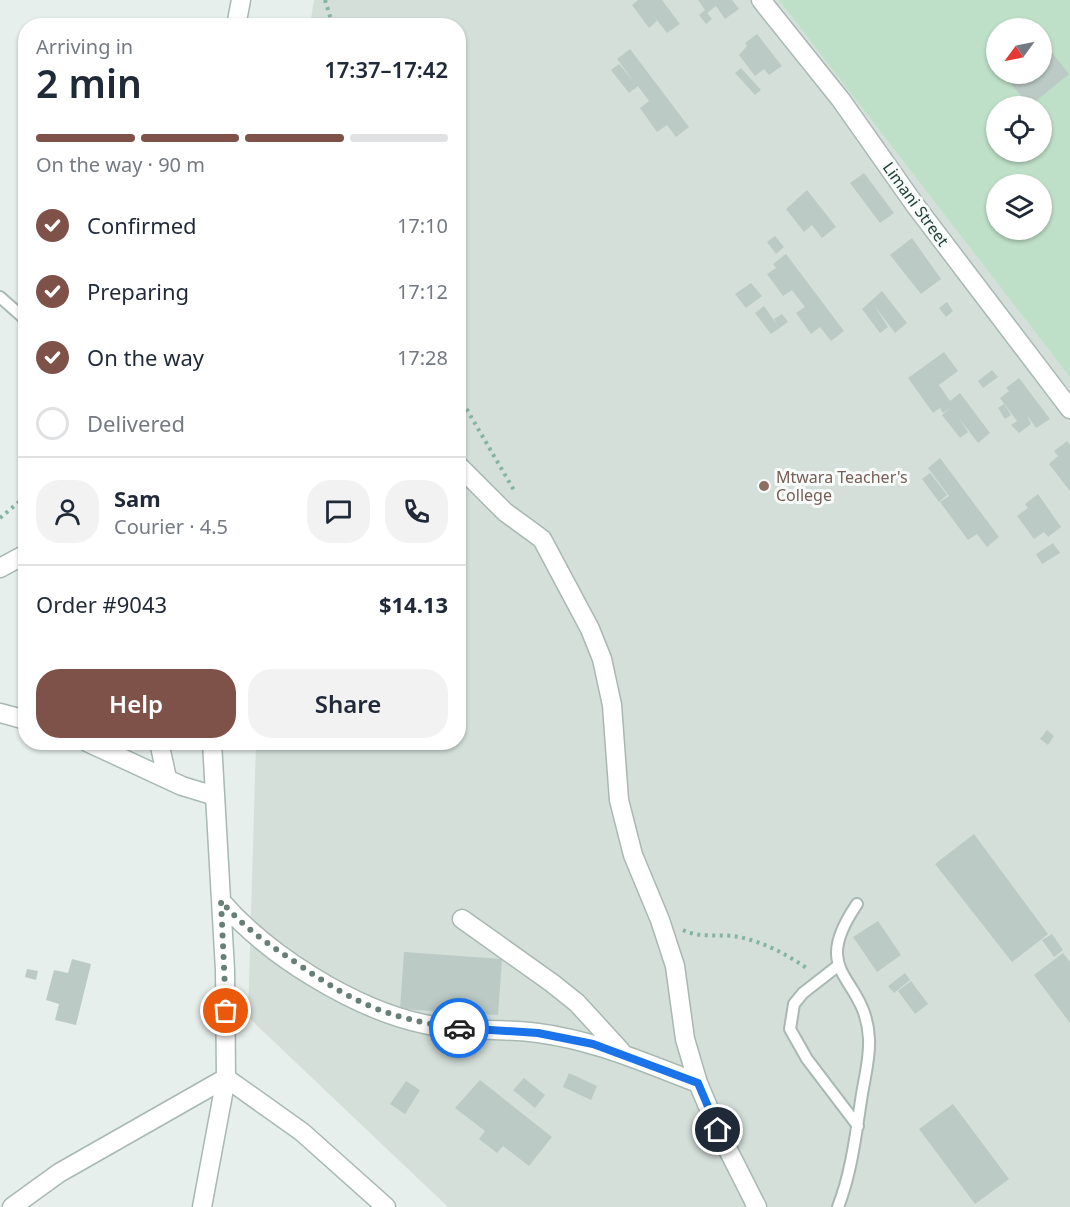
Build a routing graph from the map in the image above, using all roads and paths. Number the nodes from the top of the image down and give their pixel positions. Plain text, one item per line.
1 (241, 0) edge
2 (325, 0) edge
3 (760, 0) edge
4 (238, 18) edge
5 (331, 18) edge
6 (0, 297) edge
7 (18, 313) edge
8 (466, 408) edge
9 (1070, 409) edge
10 (466, 473) edge
11 (519, 498) dead end
12 (18, 503) edge
13 (0, 518) edge
14 (18, 558) edge
15 (0, 568) edge
16 (0, 712) edge
17 (18, 718) edge
18 (105, 750) edge
19 (161, 750) edge
20 (212, 750) edge
21 (167, 778) junction
22 (215, 796) junction
23 (221, 901) junction
24 (857, 904) dead end
25 (462, 920) dead end
26 (660, 920) junction
27 (839, 965) junction
28 (822, 978) junction
29 (622, 1053) junction
30 (226, 1078) junction
31 (698, 1083) junction
32 (858, 1126) junction
33 (12, 1207) edge
34 (202, 1207) edge
35 (386, 1207) edge
36 (757, 1207) edge
37 (838, 1207) edge

1 - 4 street
2 - 5 path
3 - 9 street, Limani Street
6 - 7 lane
8 - 11 path
10 - 26 street
12 - 13 path
14 - 15 street
16 - 17 street
18 - 21 street
19 - 21 street
20 - 22 street
21 - 22 street
22 - 23 street
23 - 29 street
23 - 30 street
24 - 27 lane
25 - 29 street
26 - 28 path
26 - 31 street
27 - 28 lane
27 - 32 lane
28 - 32 lane
29 - 31 street
30 - 33 street
30 - 34 street
30 - 35 street
31 - 36 street
32 - 37 lane

